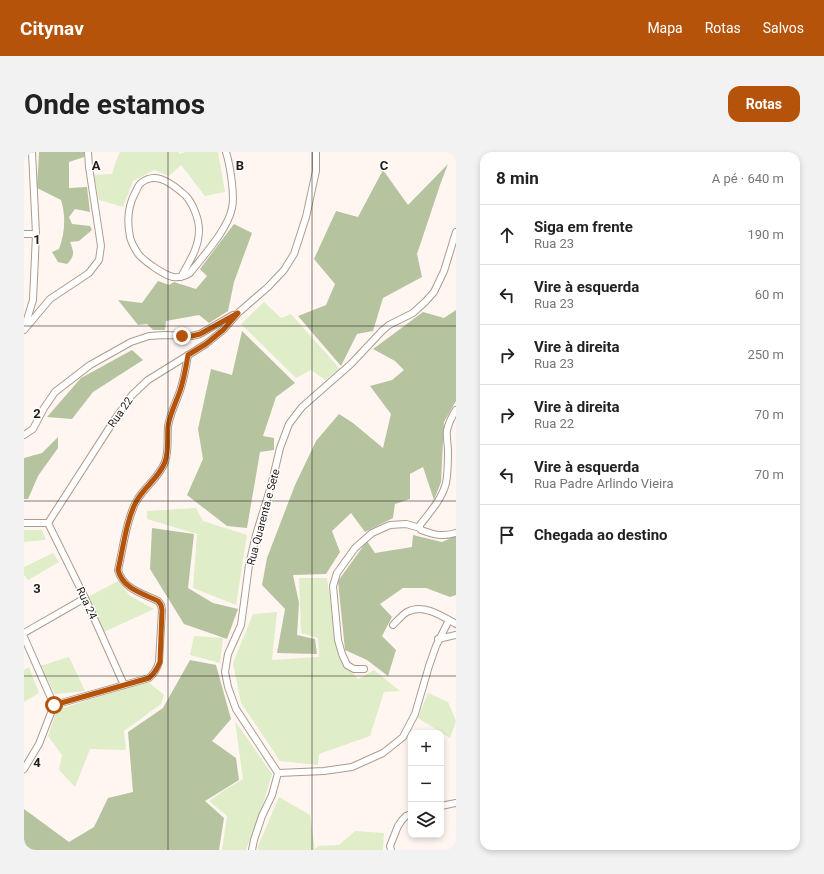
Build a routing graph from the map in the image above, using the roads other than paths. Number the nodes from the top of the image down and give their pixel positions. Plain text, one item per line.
1 (32, 152) edge
2 (88, 152) edge
3 (226, 152) edge
4 (316, 152) edge
5 (456, 232) edge
6 (24, 234) edge
7 (36, 234) junction
8 (180, 277) junction
9 (238, 313) junction
10 (24, 329) edge
11 (188, 355) junction
12 (456, 410) edge
13 (24, 435) edge
14 (24, 523) edge
15 (48, 523) junction
16 (420, 528) junction
17 (456, 533) edge
18 (85, 598) junction
19 (449, 620) junction
20 (456, 624) edge
21 (393, 625) dead end
22 (24, 633) edge
23 (456, 635) edge
24 (24, 637) edge
25 (438, 640) junction
26 (364, 669) dead end
27 (124, 685) junction
28 (54, 705) junction
29 (24, 769) edge
30 (278, 773) junction
31 (456, 803) edge
32 (444, 805) edge
33 (408, 815) edge
34 (252, 850) edge
35 (391, 850) edge

1 - 7 street
2 - 10 street
3 - 8 street
4 - 9 street
5 - 30 street, Rua Quarenta e Sete
6 - 7 street
7 - 10 street
8 - 8 street
9 - 11 street, Rua 22
9 - 13 street
11 - 15 street, Rua 22
11 - 27 street
12 - 16 street
14 - 15 street
15 - 18 street, Rua 24
16 - 17 street
16 - 26 street
18 - 22 street
18 - 27 street, Rua 24
19 - 20 street
19 - 21 street
19 - 25 street
23 - 25 street
24 - 28 street
25 - 30 street
27 - 28 street
28 - 29 street
30 - 34 street
31 - 32 street
33 - 35 street

